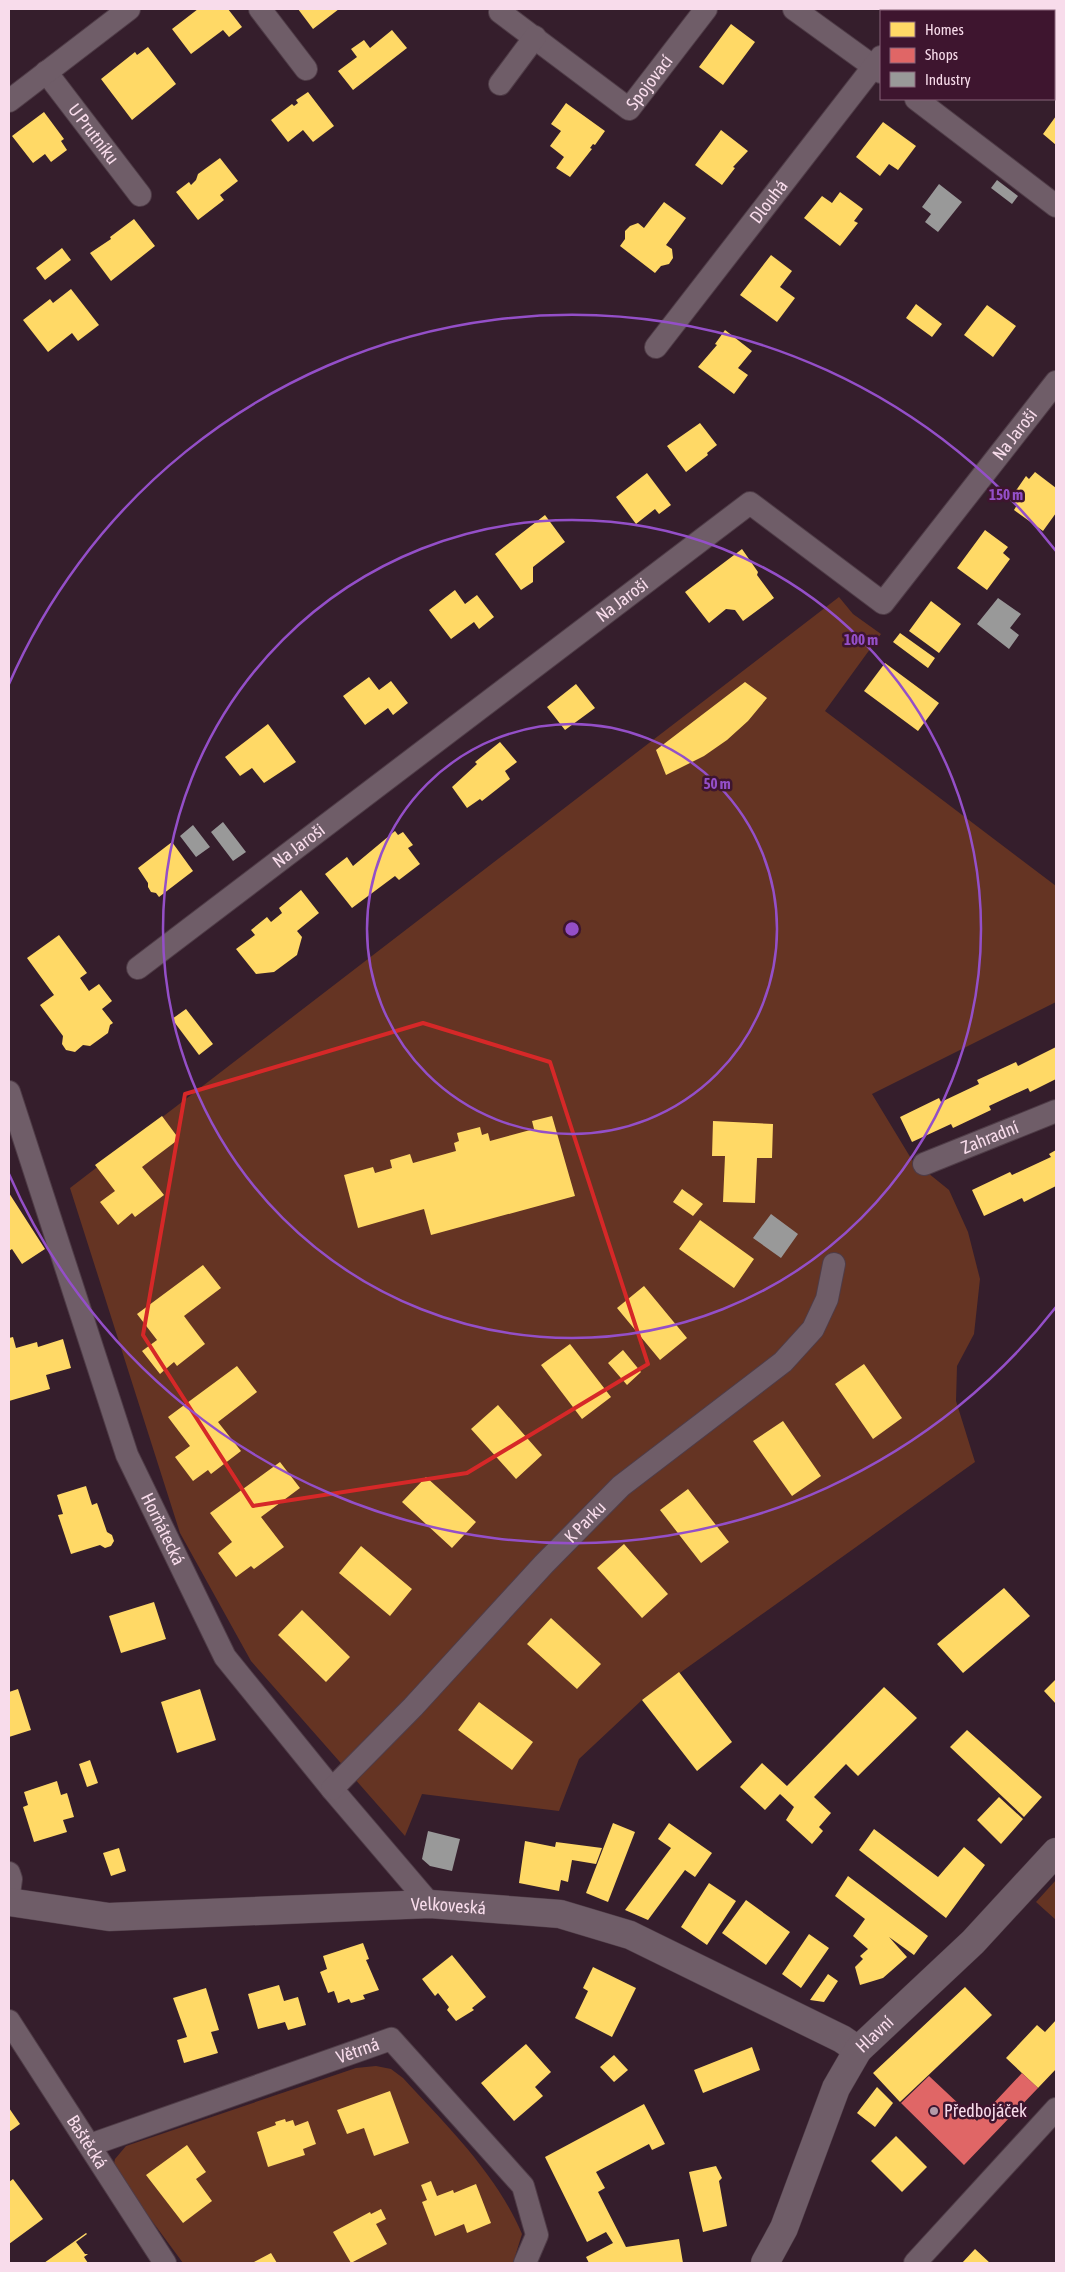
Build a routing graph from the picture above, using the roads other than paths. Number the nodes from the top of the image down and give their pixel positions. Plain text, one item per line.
1 (130, 9) edge
2 (260, 9) edge
3 (706, 9) edge
4 (794, 9) edge
5 (500, 12) dead end
6 (535, 38) junction
7 (879, 65) edge
8 (306, 69) dead end
9 (46, 72) junction
10 (500, 84) dead end
11 (917, 100) edge
12 (9, 101) edge
13 (140, 195) dead end
14 (1056, 206) edge
15 (656, 347) dead end
16 (1056, 382) edge
17 (138, 968) dead end
18 (9, 1092) edge
19 (1056, 1111) edge
20 (15, 1131) edge
21 (924, 1164) dead end
22 (834, 1264) dead end
23 (332, 1789) junction
24 (1056, 1852) edge
25 (9, 1873) edge
26 (9, 1894) edge
27 (9, 1902) edge
28 (430, 1904) junction
29 (9, 2021) edge
30 (858, 2050) junction
31 (1056, 2109) edge
32 (90, 2145) junction
33 (165, 2263) edge
34 (525, 2263) edge
35 (765, 2263) edge
36 (915, 2263) edge

1 - 9 street
2 - 8 street
3 - 6 street, Spojovací
4 - 7 street
5 - 6 street, Spojovací
6 - 10 street
7 - 15 street, Dlouhá
9 - 12 street
9 - 13 street, U Prutníku
11 - 14 street
16 - 17 street, Na Jaroši
18 - 20 street, Horňátecká
19 - 21 street, Zahradní
20 - 23 street, Horňátecká
22 - 23 street, K Parku
23 - 28 street, Horňátecká
24 - 30 street, Hlavní
25 - 26 street
27 - 28 street, Velkoveská
28 - 30 street, Velkoveská
29 - 32 street, Baštěcká
30 - 35 street, Hlavní
31 - 36 street
32 - 33 street, Baštěcká
32 - 34 street, Větrná

